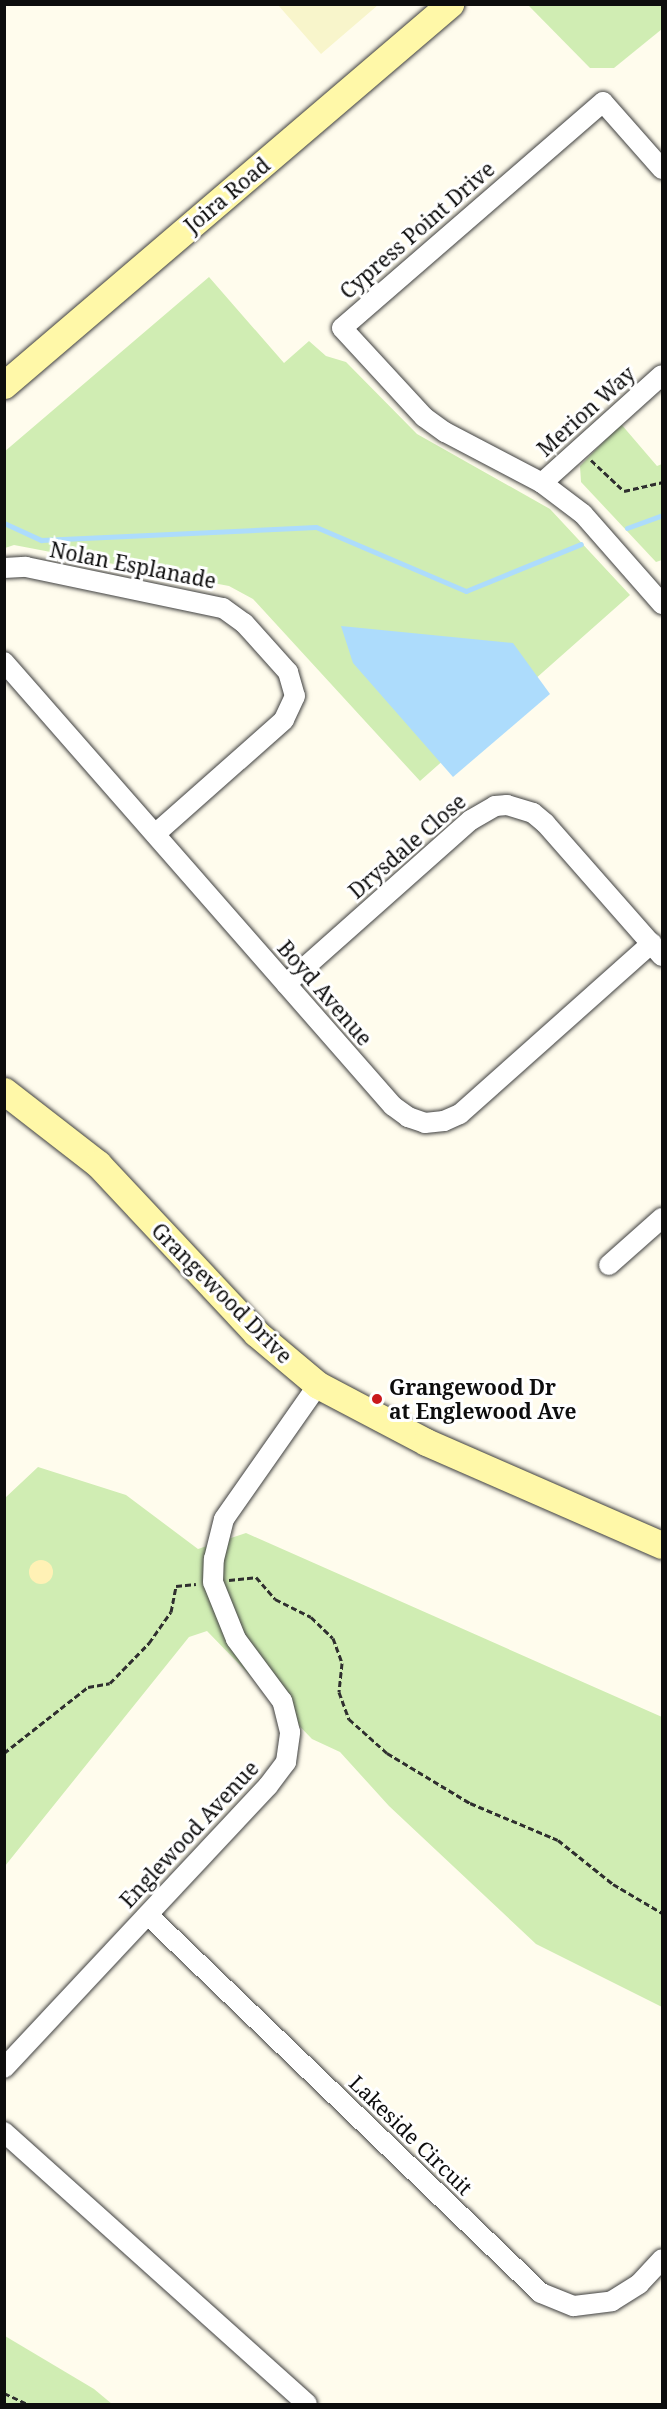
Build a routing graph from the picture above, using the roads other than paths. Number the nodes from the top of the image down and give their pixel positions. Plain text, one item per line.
1 (450, 4) edge
2 (663, 169) edge
3 (663, 375) edge
4 (4, 385) edge
5 (542, 483) junction
6 (4, 568) edge
7 (663, 604) edge
8 (4, 662) edge
9 (155, 834) junction
10 (657, 949) edge
11 (286, 984) junction
12 (4, 1091) edge
13 (663, 1218) edge
14 (609, 1265) dead end
15 (318, 1385) junction
16 (663, 1545) edge
17 (148, 1915) junction
18 (4, 2068) edge
19 (4, 2132) edge
20 (663, 2259) edge
21 (307, 2404) edge

1 - 4 street, Joira Road
2 - 5 street, Cypress Point Drive
3 - 5 street, Merion Way
5 - 7 street, Cypress Point Drive
6 - 9 street, Nolan Esplanade
8 - 9 street, Boyd Avenue
9 - 11 street, Boyd Avenue
10 - 11 street, Boyd Avenue
10 - 11 street, Drysdale Close
12 - 15 street, Grangewood Drive
13 - 14 street
15 - 16 street, Grangewood Drive
15 - 17 street, Englewood Avenue
17 - 18 street, Englewood Avenue
17 - 20 street, Lakeside Circuit
19 - 21 street

